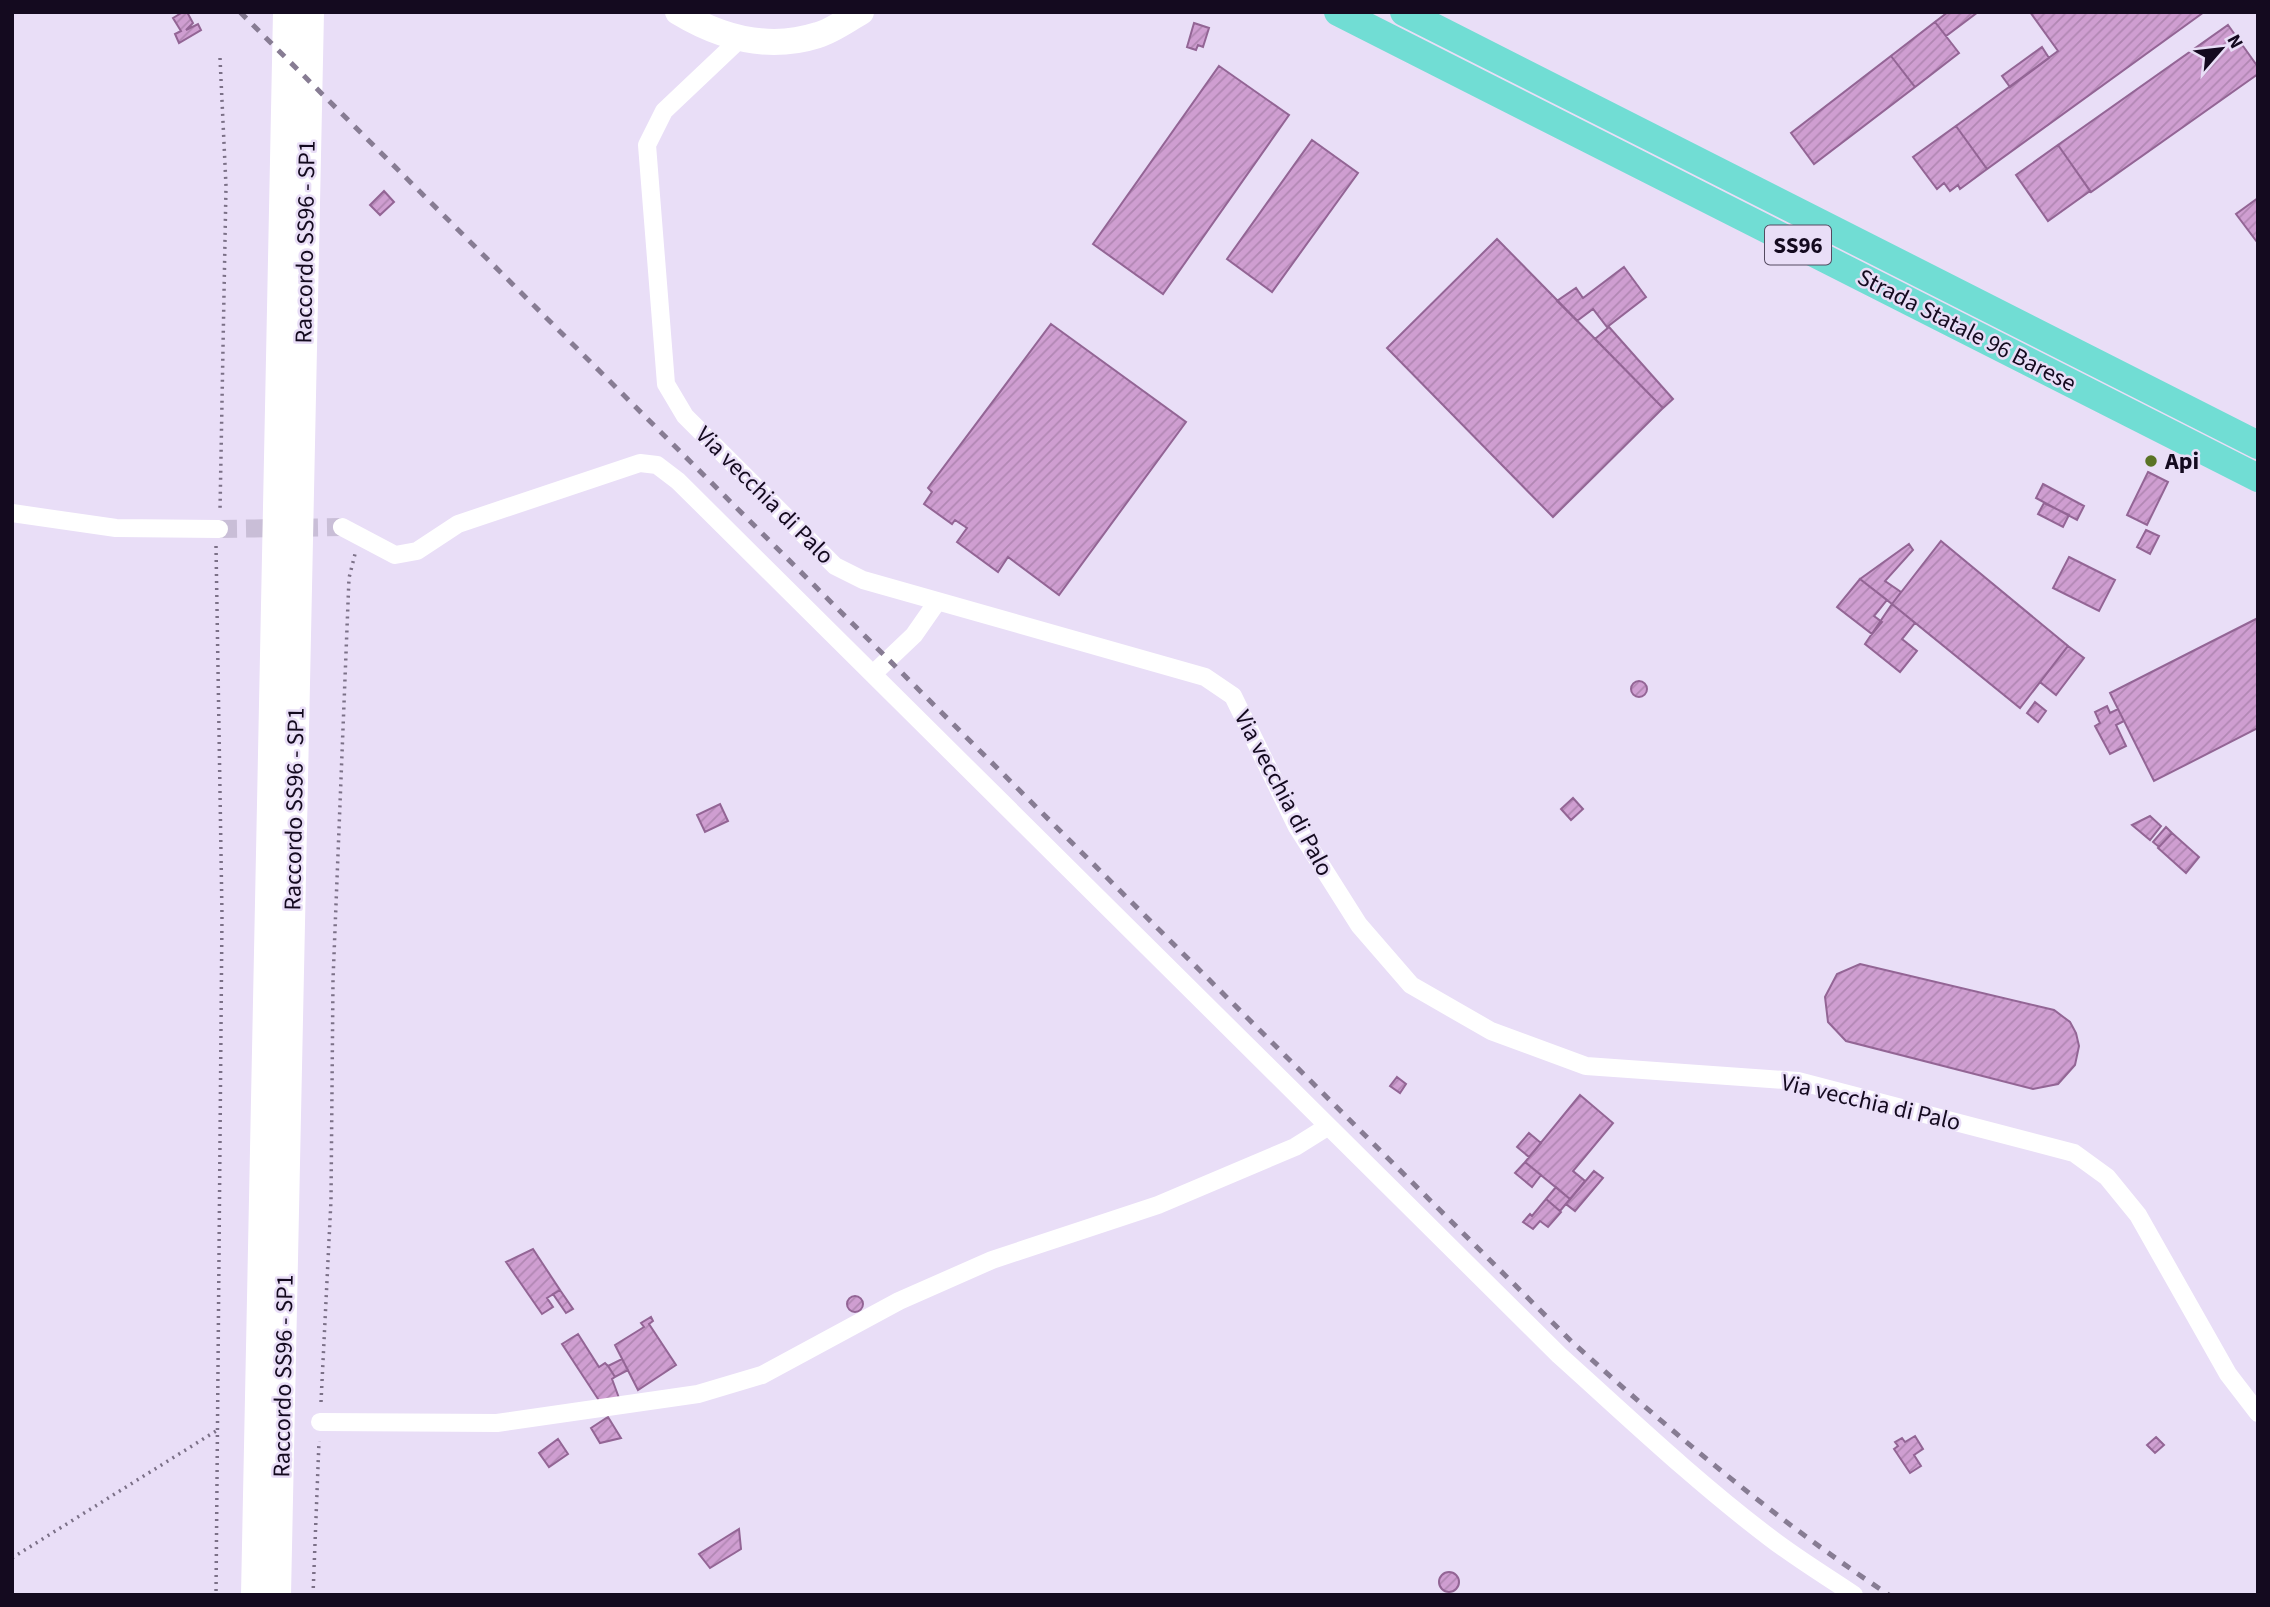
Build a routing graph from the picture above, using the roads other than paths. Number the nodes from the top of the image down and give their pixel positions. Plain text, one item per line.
1 (678, 12) edge
2 (861, 12) edge
3 (1338, 12) edge
4 (1405, 12) edge
5 (302, 17) edge
6 (739, 40) junction
7 (296, 112) junction
8 (2258, 445) edge
9 (2258, 478) edge
10 (12, 513) edge
11 (342, 527) tunnel mouth
12 (219, 529) tunnel mouth
13 (937, 602) junction
14 (874, 673) junction
15 (1327, 1127) junction
16 (2258, 1413) edge
17 (320, 1422) road end
18 (254, 1595) edge
19 (278, 1595) edge
20 (1854, 1595) edge

1 - 6 main road
2 - 6 main road
3 - 9 main road, Strada Statale 96 Barese / SS96
4 - 8 main road, Strada Statale 96 Barese / SS96
5 - 7 main road, Raccordo SS96 - SP1
6 - 13 street, Via vecchia di Palo
7 - 18 main road, Raccordo SS96 - SP1
7 - 19 main road, Raccordo SS96 - SP1
10 - 12 street
11 - 14 street
13 - 14 street
13 - 16 street, Via vecchia di Palo
14 - 15 street
15 - 17 street
15 - 20 street

